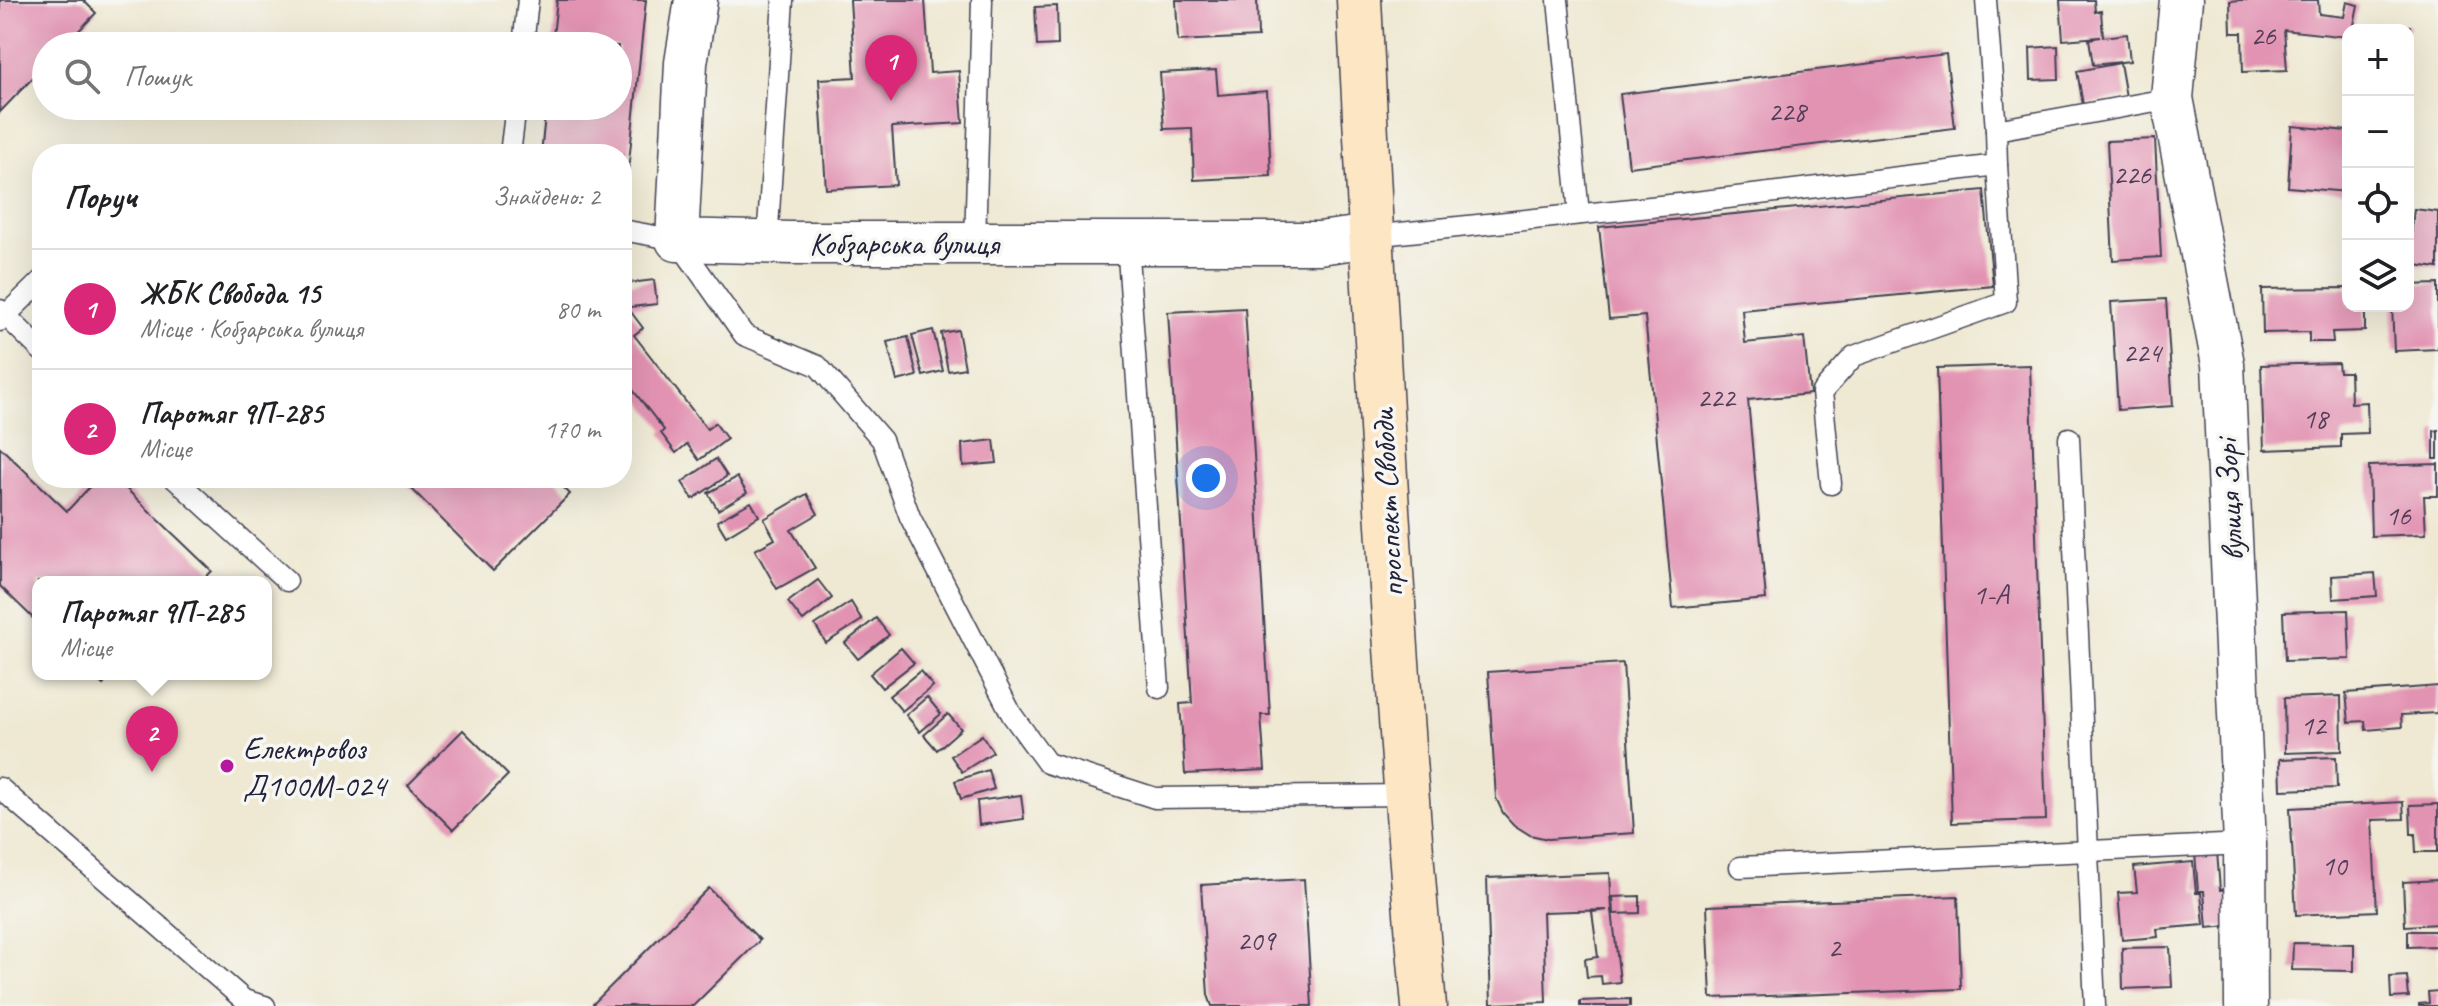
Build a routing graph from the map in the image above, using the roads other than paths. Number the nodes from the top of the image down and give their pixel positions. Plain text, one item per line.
1 (528, 0) edge
2 (696, 0) edge
3 (783, 0) edge
4 (982, 0) edge
5 (1359, 0) edge
6 (1558, 0) edge
7 (1986, 0) edge
8 (2181, 0) edge
9 (525, 32) edge
10 (2172, 98) junction
11 (514, 120) edge
12 (1996, 130) junction
13 (511, 144) edge
14 (1997, 165) junction
15 (1579, 214) junction
16 (632, 232) edge
17 (1371, 236) junction
18 (677, 240) junction
19 (1127, 242) junction
20 (767, 243) junction
21 (975, 243) junction
22 (32, 289) edge
23 (2, 315) edge
24 (32, 342) edge
25 (2069, 438) dead end
26 (1831, 484) dead end
27 (185, 488) edge
28 (287, 581) dead end
29 (1159, 688) dead end
30 (0, 788) edge
31 (1405, 795) junction
32 (2245, 844) junction
33 (2088, 851) junction
34 (1740, 867) dead end
35 (265, 1006) edge
36 (1424, 1006) edge
37 (2095, 1006) edge
38 (2246, 1006) edge

1 - 9 lane
2 - 18 street
3 - 20 lane
4 - 21 lane
5 - 17 main road, проспект Свободи
6 - 15 lane
7 - 12 lane
8 - 10 street, вулиця Зорі
10 - 12 lane
10 - 32 street, вулиця Зорі
11 - 13 lane
12 - 14 lane
14 - 15 lane
14 - 26 lane
15 - 17 lane
16 - 18 lane
17 - 19 street, Кобзарська вулиця
17 - 31 main road, проспект Свободи
18 - 20 street, Кобзарська вулиця
18 - 31 lane
19 - 21 street, Кобзарська вулиця
19 - 29 lane
20 - 21 street, Кобзарська вулиця
22 - 23 lane
23 - 24 lane
25 - 33 lane
27 - 28 lane
30 - 35 lane
31 - 36 main road, проспект Свободи
32 - 33 lane
32 - 38 street, вулиця Зорі
33 - 34 lane
33 - 37 lane

